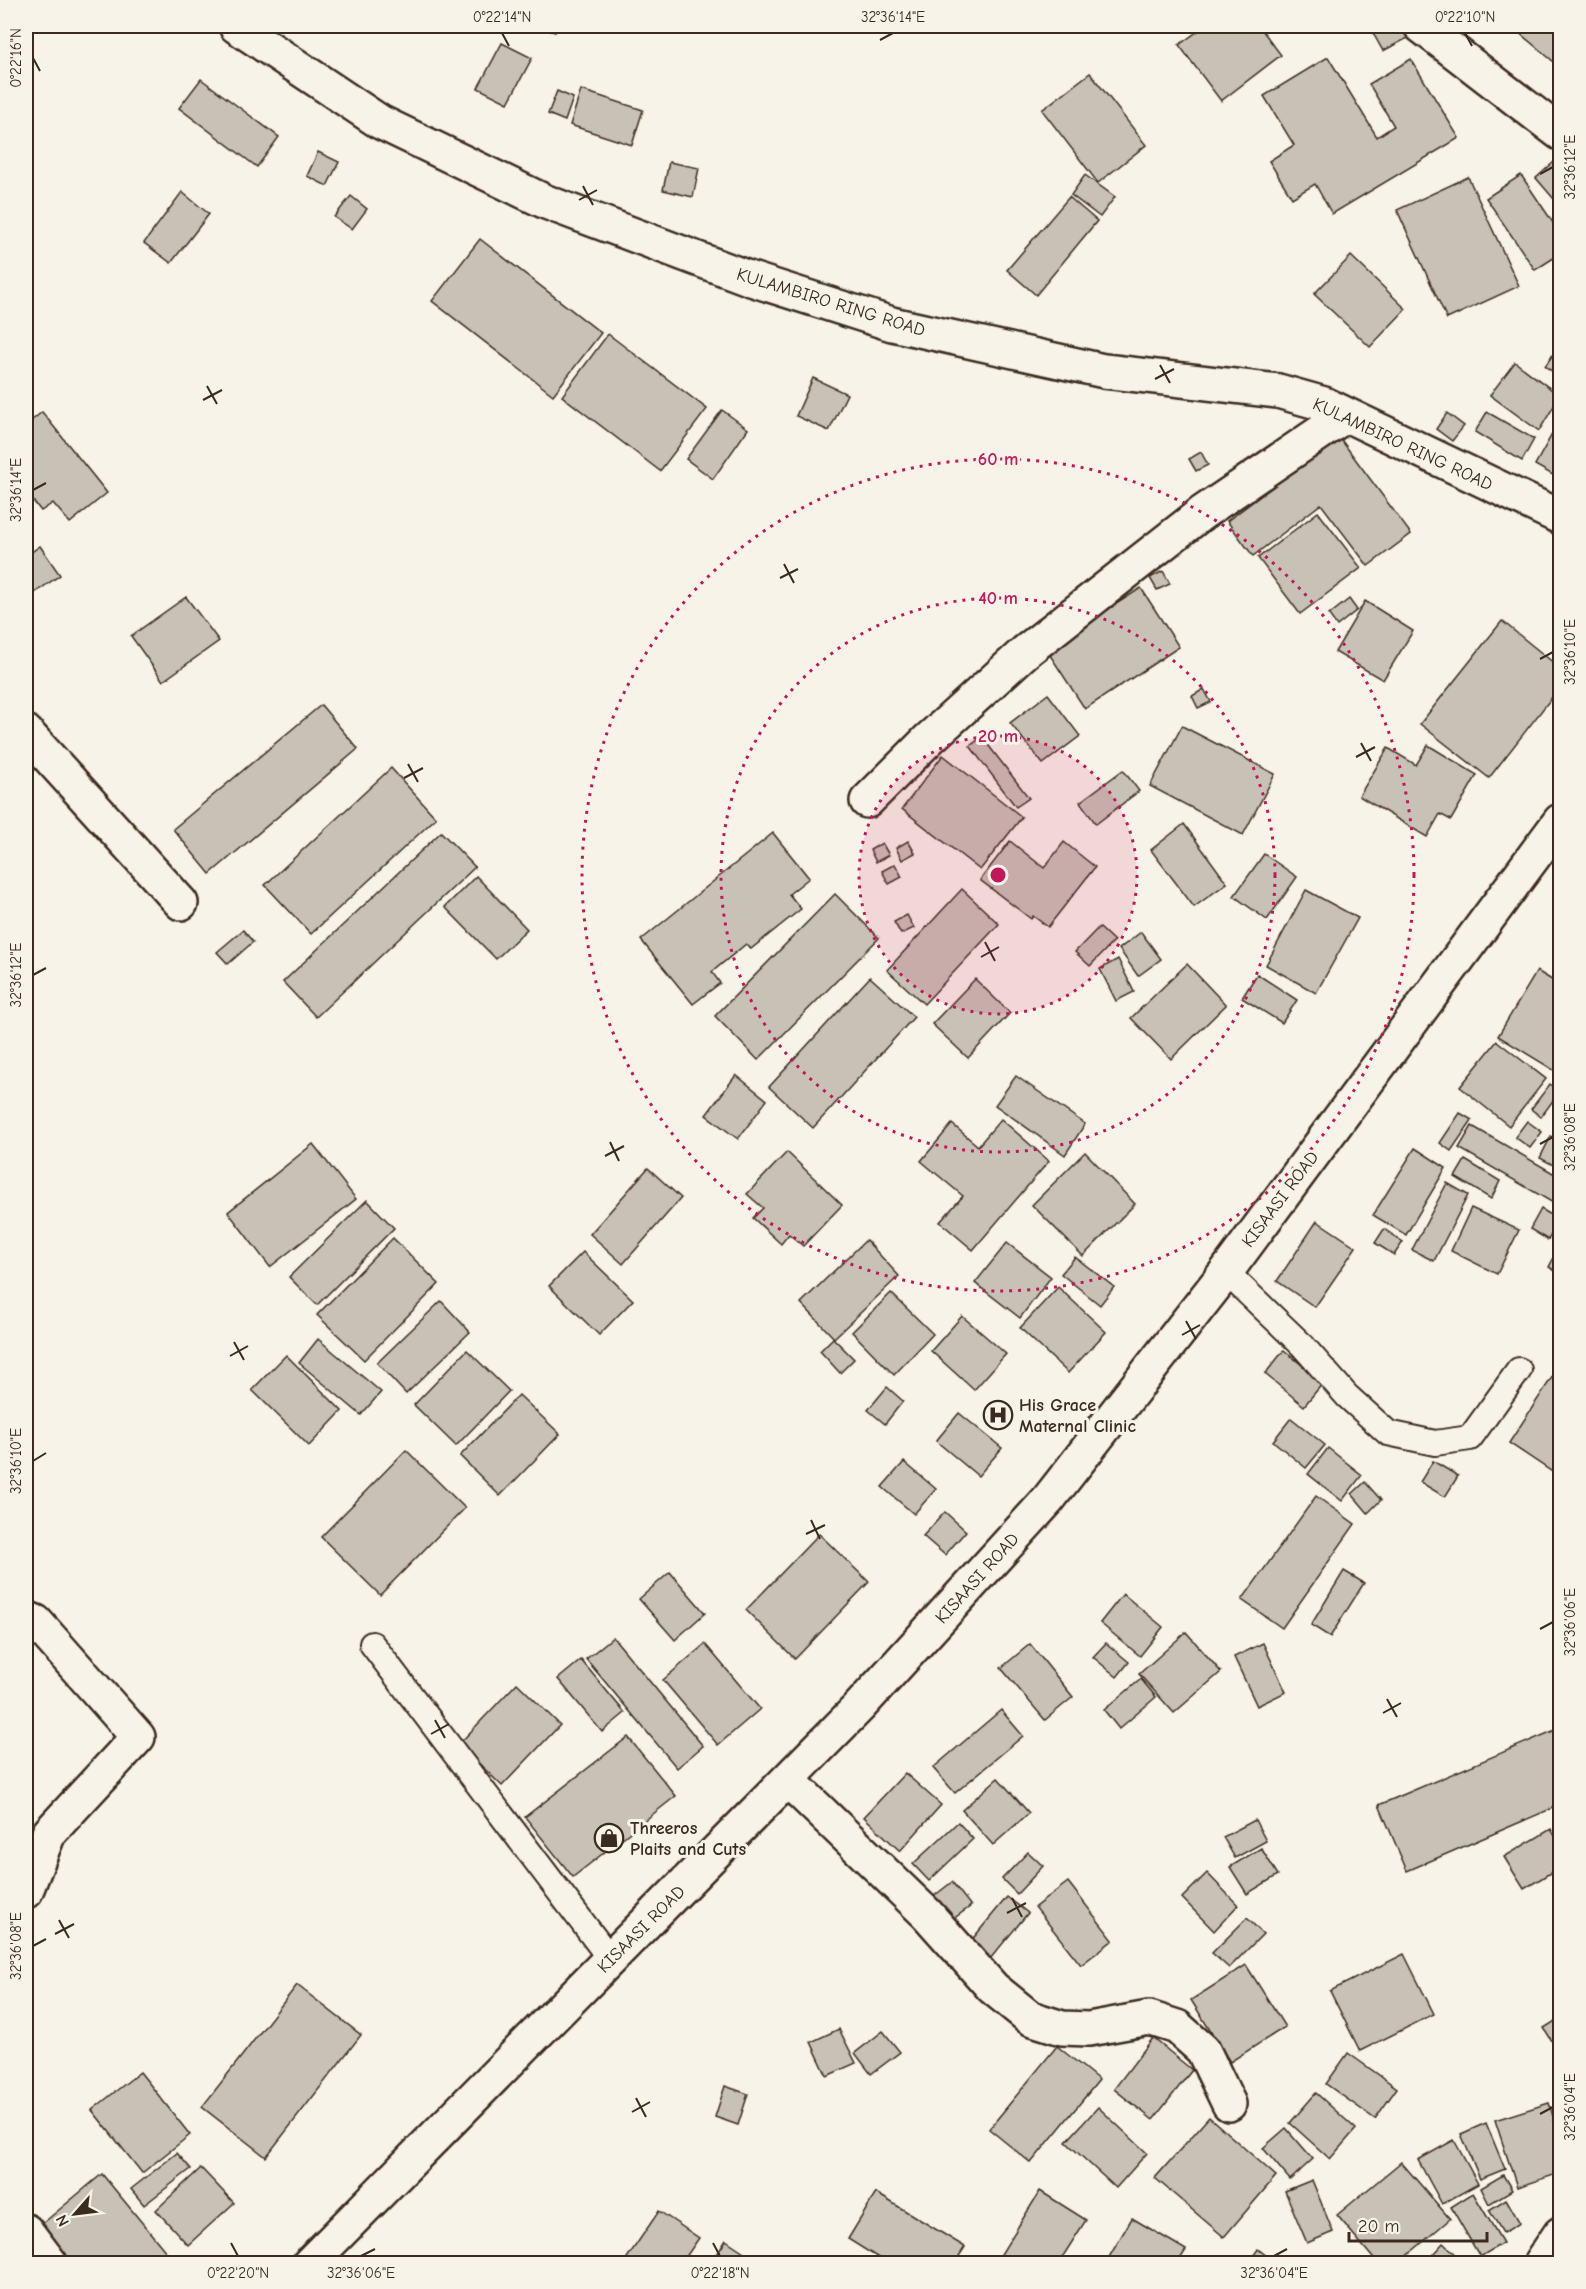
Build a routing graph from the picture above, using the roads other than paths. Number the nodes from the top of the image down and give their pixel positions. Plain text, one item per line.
1 (236, 26) edge
2 (1421, 26) edge
3 (1560, 133) edge
4 (1346, 415) junction
5 (1560, 517) edge
6 (26, 732) edge
7 (867, 801) dead end
8 (1560, 821) edge
9 (180, 903) dead end
10 (1226, 1272) junction
11 (1519, 1370) dead end
12 (26, 1618) edge
13 (372, 1644) dead end
14 (788, 1780) junction
15 (26, 1891) edge
16 (611, 1960) junction
17 (1229, 2104) dead end
18 (26, 2231) edge
19 (1560, 2234) edge
20 (51, 2264) edge
21 (309, 2264) edge
22 (1540, 2264) edge

1 - 4 street, KULAMBIRO RING ROAD
2 - 3 street
4 - 5 street, KULAMBIRO RING ROAD
4 - 7 street
6 - 9 street
8 - 10 street, KISAASI ROAD
10 - 11 lane
10 - 14 street, KISAASI ROAD
12 - 15 street
13 - 16 lane
14 - 16 street, KISAASI ROAD
14 - 17 street
16 - 21 street, KISAASI ROAD
18 - 20 street
19 - 22 street

